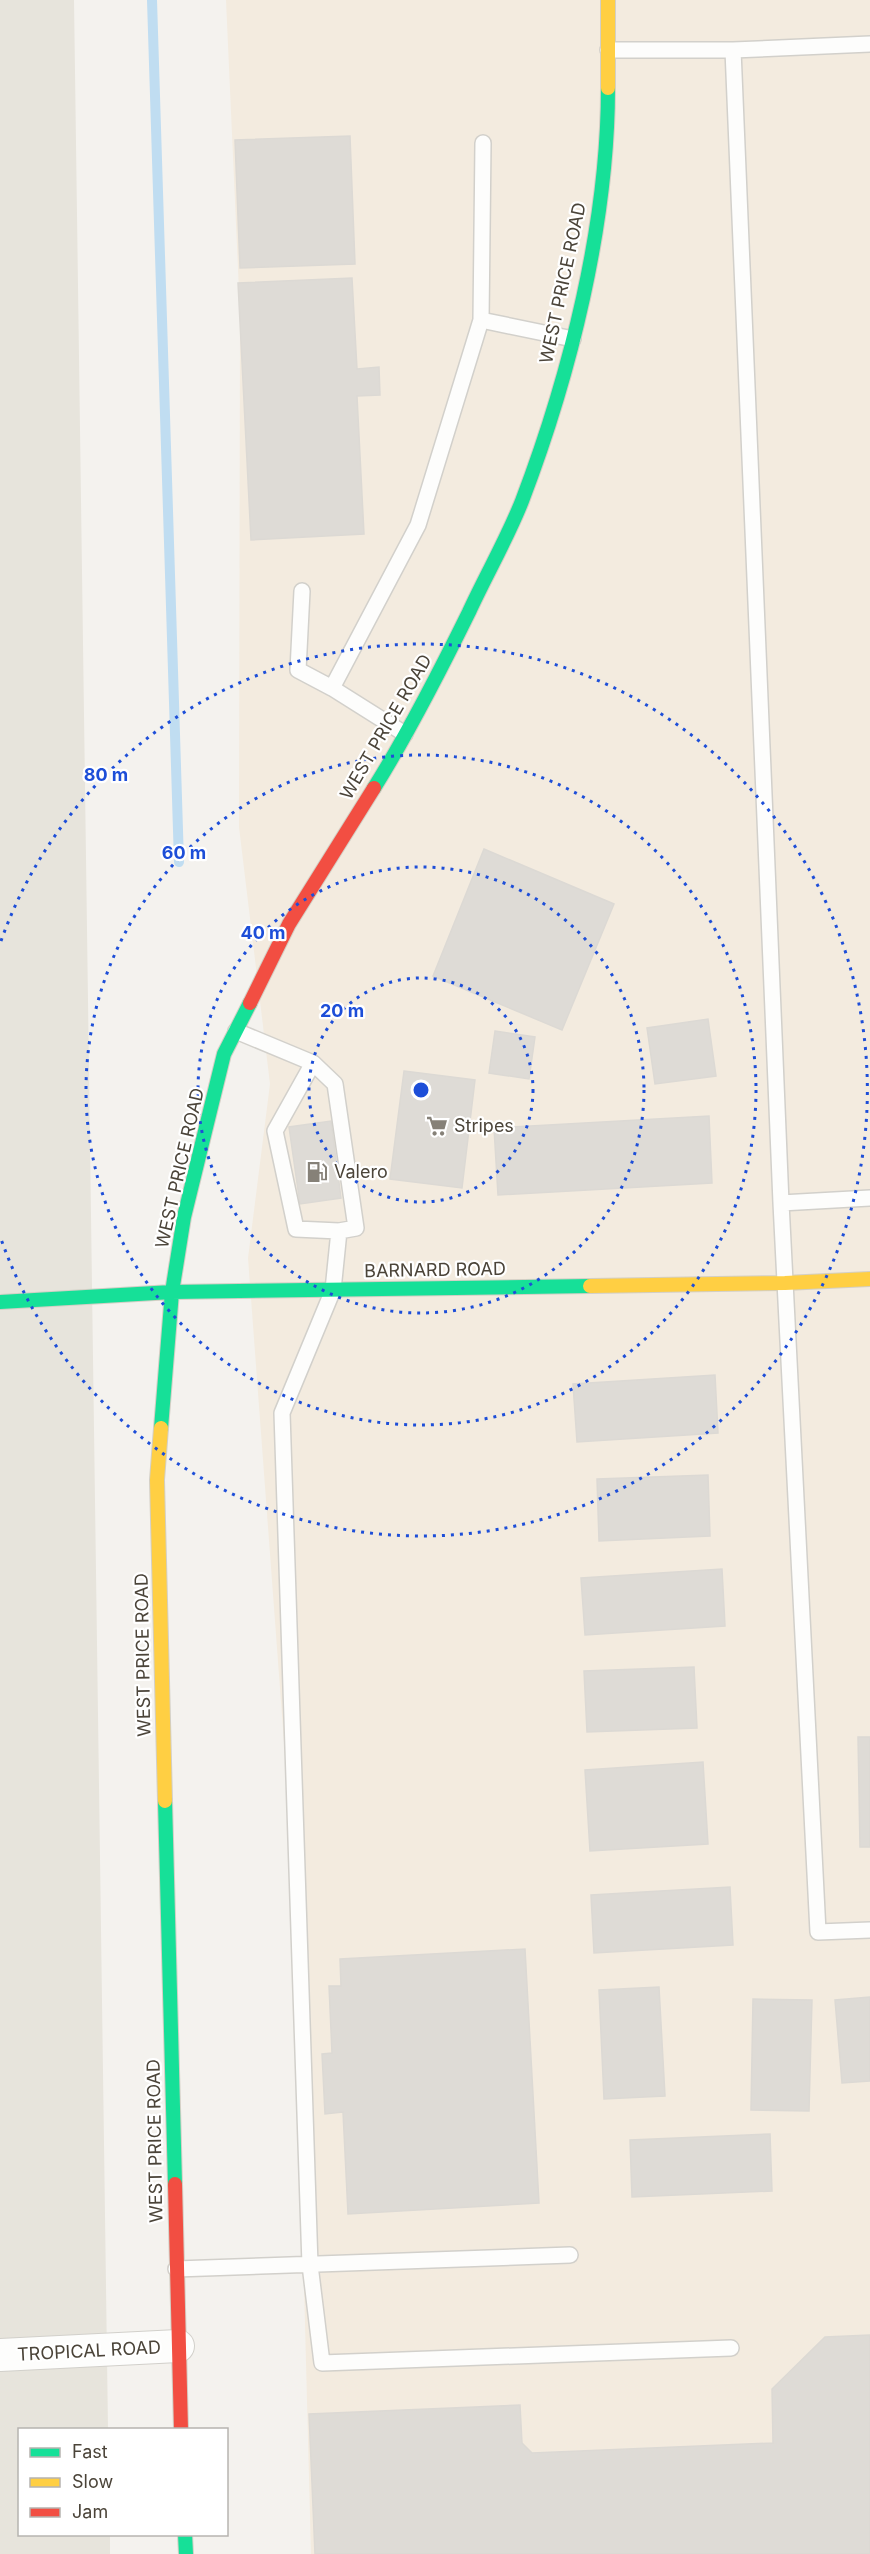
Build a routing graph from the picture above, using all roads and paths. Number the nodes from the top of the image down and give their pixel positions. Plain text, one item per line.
1 (608, 0) edge
2 (870, 44) edge
3 (608, 50) junction
4 (733, 51) junction
5 (483, 142) dead end
6 (481, 320) junction
7 (573, 339) junction
8 (302, 591) dead end
9 (332, 688) junction
10 (405, 734) junction
11 (236, 1030) junction
12 (313, 1063) junction
13 (870, 1198) edge
14 (782, 1203) junction
15 (339, 1231) junction
16 (870, 1279) edge
17 (785, 1283) junction
18 (333, 1290) junction
19 (172, 1292) junction
20 (0, 1302) edge
21 (870, 1930) edge
22 (570, 2255) dead end
23 (310, 2265) junction
24 (176, 2270) junction
25 (178, 2346) junction
26 (732, 2348) dead end
27 (0, 2355) edge
28 (181, 2428) edge
29 (185, 2536) edge
30 (186, 2554) edge

1 - 3 main road, WEST PRICE ROAD
2 - 4 lane
3 - 4 lane
3 - 7 main road, WEST PRICE ROAD
4 - 14 lane
5 - 6 lane
6 - 7 lane
6 - 9 lane
7 - 10 main road, WEST PRICE ROAD
8 - 9 lane
9 - 10 lane
10 - 11 main road, WEST PRICE ROAD
11 - 12 lane
11 - 19 main road, WEST PRICE ROAD
12 - 15 lane
12 - 15 lane
13 - 14 lane
14 - 17 lane
15 - 18 lane
16 - 17 main road, BARNARD ROAD
17 - 18 main road, BARNARD ROAD
17 - 21 lane
18 - 19 main road, BARNARD ROAD
18 - 23 lane
19 - 20 main road, BARNARD ROAD
19 - 24 main road, WEST PRICE ROAD
22 - 23 lane
23 - 24 lane
23 - 26 lane
24 - 25 main road, WEST PRICE ROAD
25 - 27 street, TROPICAL ROAD
25 - 28 main road, WEST PRICE ROAD
29 - 30 main road

